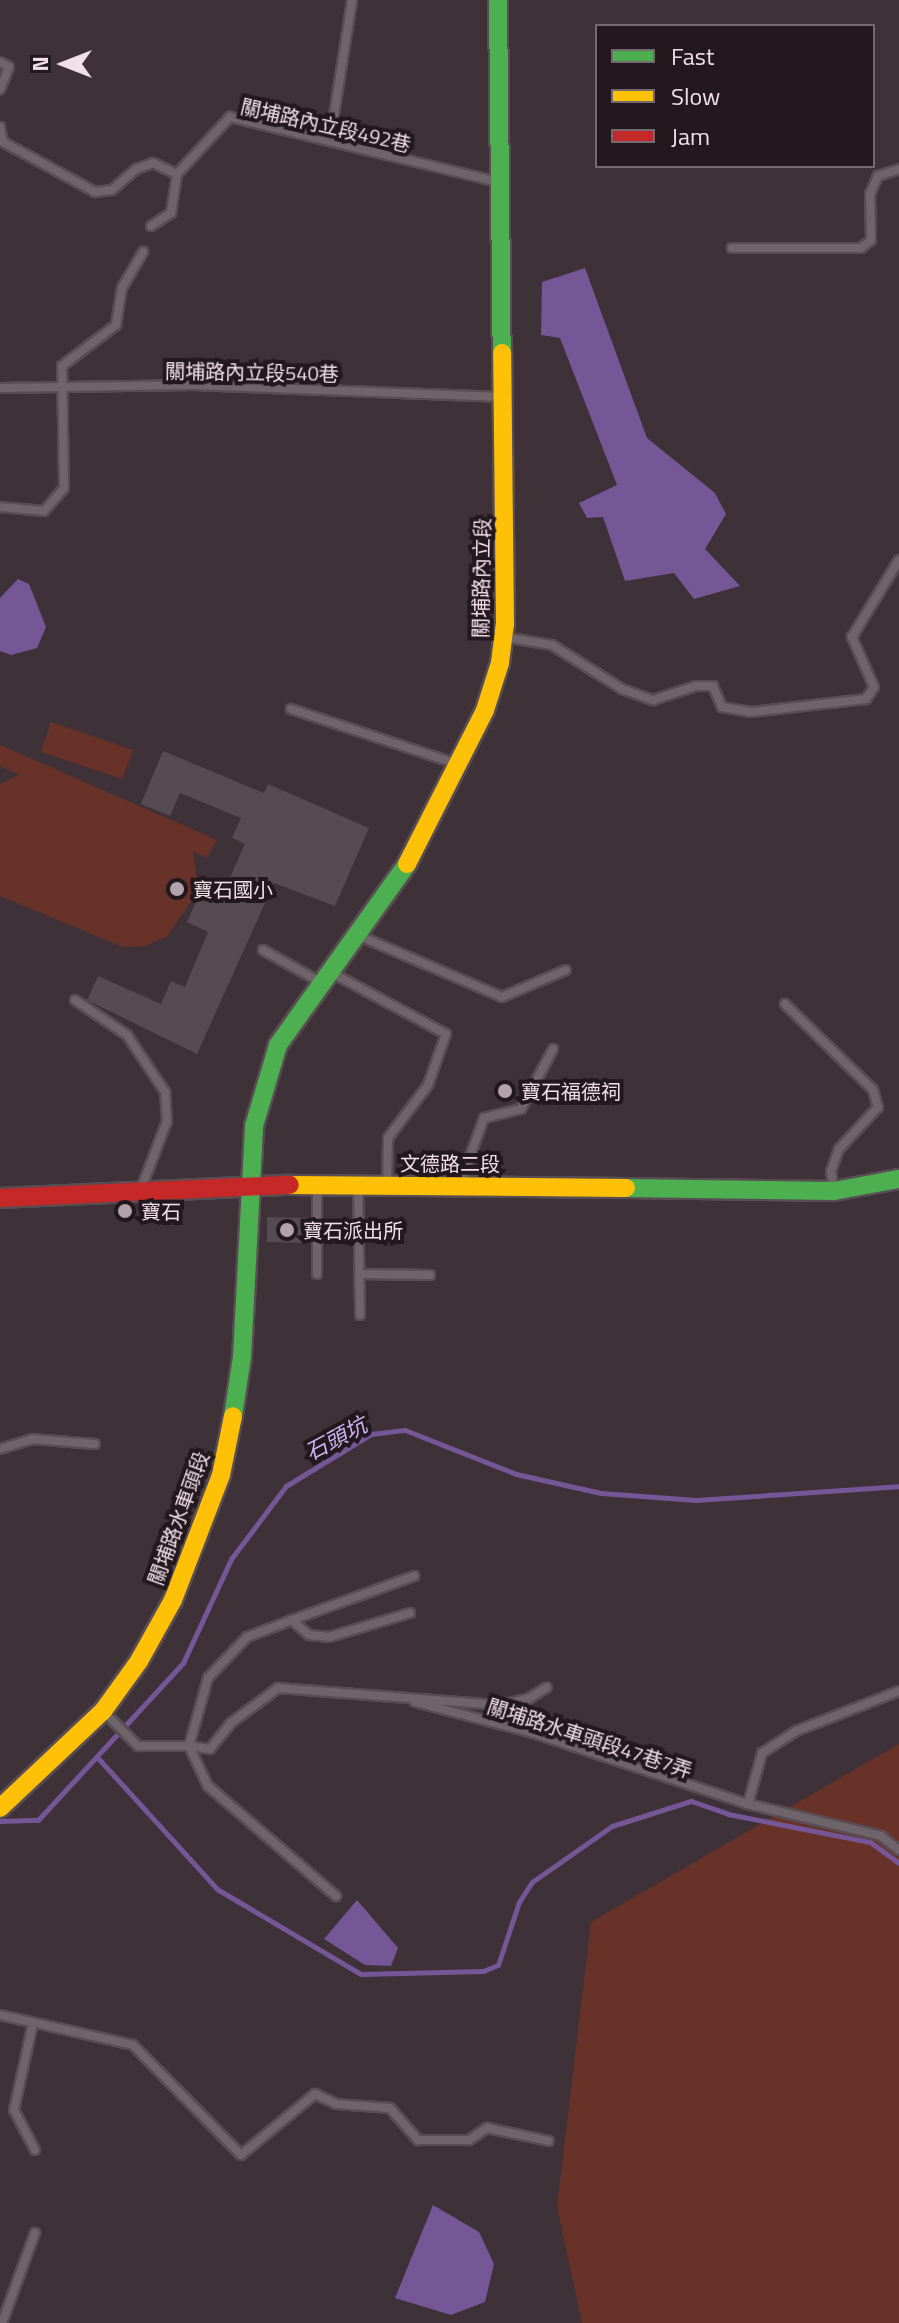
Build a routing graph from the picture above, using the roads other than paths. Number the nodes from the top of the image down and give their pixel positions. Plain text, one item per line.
1 (352, 0) edge
2 (498, 0) edge
3 (0, 62) edge
4 (0, 89) edge
5 (0, 127) edge
6 (330, 141) junction
7 (899, 169) edge
8 (177, 174) junction
9 (504, 183) junction
10 (151, 226) dead end
11 (732, 248) dead end
12 (143, 252) dead end
13 (0, 388) edge
14 (65, 389) junction
15 (503, 397) junction
16 (0, 507) edge
17 (899, 560) edge
18 (504, 637) junction
19 (291, 709) dead end
20 (459, 764) junction
21 (358, 935) junction
22 (263, 950) dead end
23 (566, 970) dead end
24 (327, 978) junction
25 (75, 1000) dead end
26 (785, 1004) dead end
27 (553, 1049) dead end
28 (899, 1179) edge
29 (317, 1184) junction
30 (248, 1185) junction
31 (357, 1185) junction
32 (387, 1185) junction
33 (460, 1185) junction
34 (141, 1190) junction
35 (834, 1191) junction
36 (0, 1198) edge
37 (317, 1274) dead end
38 (359, 1274) junction
39 (430, 1275) dead end
40 (360, 1315) dead end
41 (95, 1444) dead end
42 (0, 1449) edge
43 (414, 1576) dead end
44 (410, 1613) dead end
45 (292, 1620) junction
46 (547, 1687) dead end
47 (899, 1691) edge
48 (375, 1692) junction
49 (103, 1711) junction
50 (189, 1746) junction
51 (1, 1804) edge
52 (748, 1804) junction
53 (899, 1850) edge
54 (336, 1896) dead end
55 (0, 2015) edge
56 (33, 2023) junction
57 (549, 2141) dead end
58 (35, 2150) dead end
59 (35, 2233) dead end
60 (2, 2323) edge

1 - 6 lane
2 - 9 street, 關埔路內立段
3 - 4 lane
5 - 8 lane
6 - 8 lane, 關埔路內立段492巷
6 - 9 lane, 關埔路內立段492巷
7 - 11 lane
8 - 10 lane
9 - 15 street, 關埔路內立段
12 - 14 lane
13 - 14 lane, 關埔路內立段540巷
14 - 15 lane, 關埔路內立段540巷
14 - 16 lane
15 - 18 street, 關埔路內立段
17 - 18 lane
18 - 20 street, 關埔路內立段
19 - 20 lane
20 - 21 street, 關埔路內立段
21 - 23 lane
21 - 24 street, 關埔路內立段
22 - 24 lane
24 - 30 street, 關埔路內立段
24 - 32 lane
25 - 34 lane
26 - 35 lane
27 - 33 lane
28 - 35 street, 文德路二段
29 - 30 street, 文德路二段
29 - 31 street, 文德路二段
29 - 37 lane
30 - 34 street, 文德路二段
30 - 49 street, 關埔路水車頭段
31 - 32 street, 文德路二段
31 - 38 lane
32 - 33 street, 文德路二段
33 - 35 street, 文德路二段
34 - 36 street, 文德路二段
38 - 39 lane
38 - 40 lane
41 - 42 lane
43 - 45 lane
44 - 45 lane
45 - 50 lane
46 - 48 lane
47 - 52 lane
48 - 50 lane
48 - 52 lane, 關埔路水車頭段47巷7弄
49 - 50 lane
49 - 51 street, 關埔路水車頭段
50 - 54 lane
52 - 53 lane, 關埔路水車頭段47巷7弄
55 - 56 lane
56 - 57 lane
56 - 58 lane
59 - 60 lane

